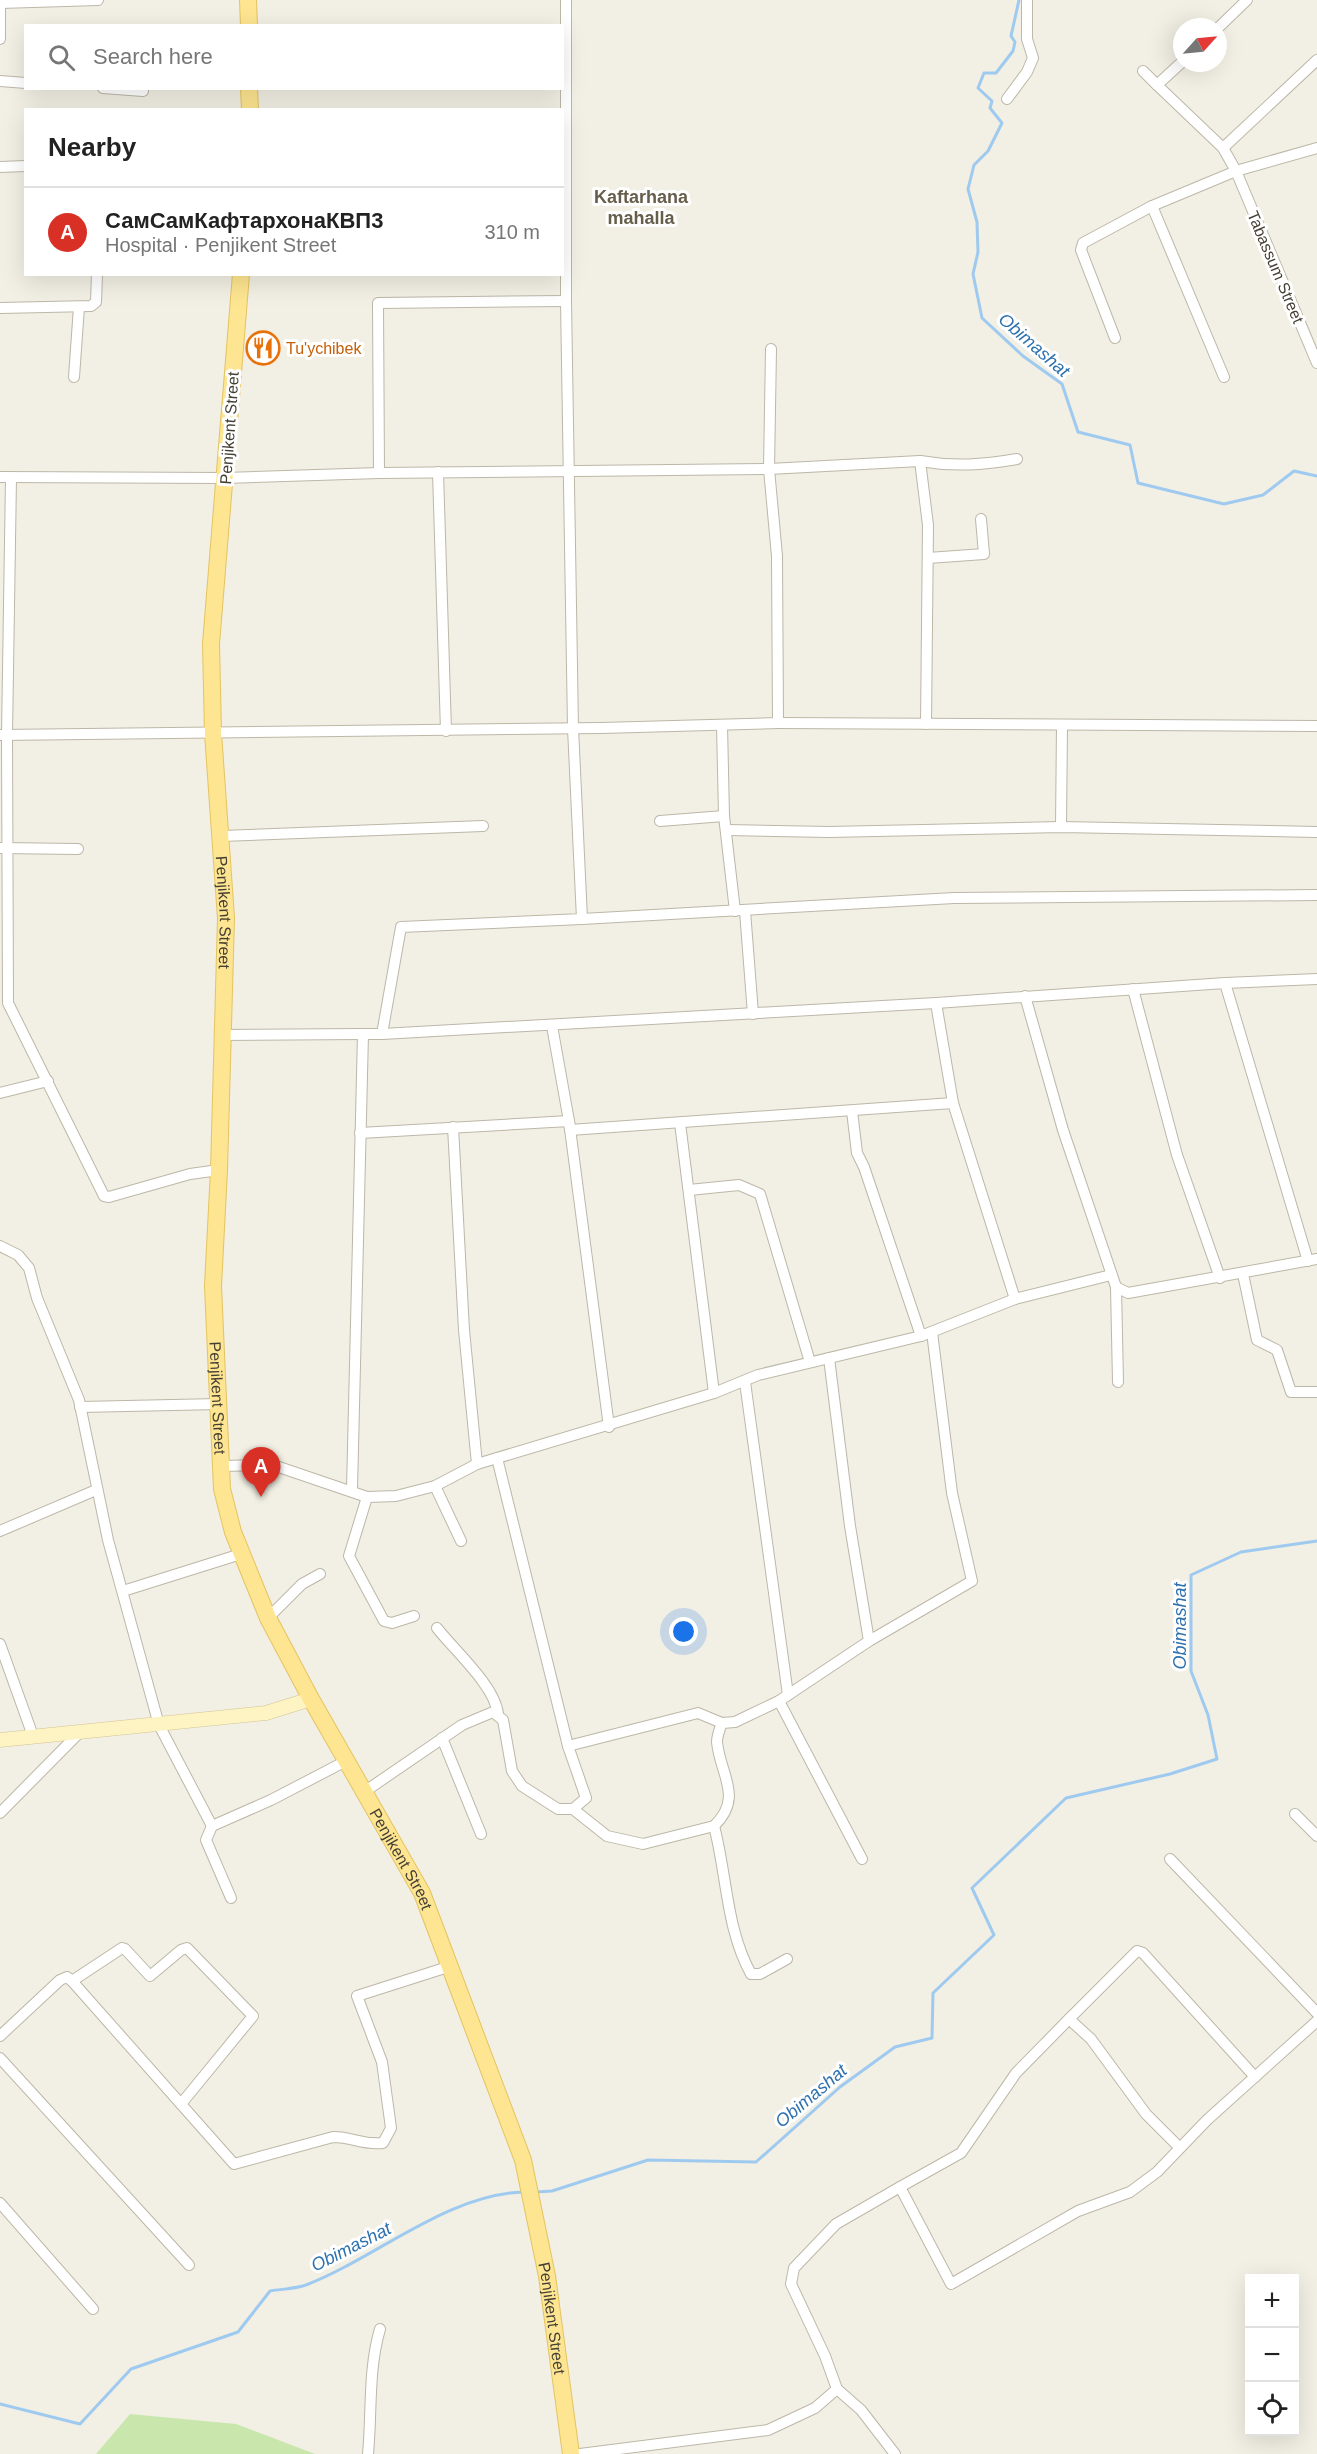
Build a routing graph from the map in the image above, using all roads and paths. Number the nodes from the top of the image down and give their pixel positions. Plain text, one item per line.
1 (98, 0) edge
2 (248, 0) edge
3 (566, 0) edge
4 (1027, 0) edge
5 (1247, 0) edge
6 (67, 1) edge
7 (0, 3) edge
8 (1227, 19) edge
9 (249, 24) edge
10 (564, 29) edge
11 (0, 39) edge
12 (1317, 60) edge
13 (1173, 70) edge
14 (1143, 71) dead end
15 (0, 81) edge
16 (24, 83) edge
17 (1157, 85) junction
18 (130, 90) edge
19 (249, 90) edge
20 (564, 90) edge
21 (143, 91) dead end
22 (1007, 99) dead end
23 (250, 108) edge
24 (564, 108) edge
25 (564, 130) edge
26 (1223, 148) junction
27 (1317, 148) edge
28 (0, 166) edge
29 (24, 166) edge
30 (1236, 171) junction
31 (1152, 206) junction
32 (97, 276) edge
33 (241, 276) edge
34 (566, 301) junction
35 (79, 307) junction
36 (0, 308) edge
37 (1115, 338) dead end
38 (771, 349) dead end
39 (1317, 363) edge
40 (74, 377) dead end
41 (1224, 377) dead end
42 (1017, 459) dead end
43 (920, 461) junction
44 (769, 470) junction
45 (438, 472) junction
46 (570, 472) junction
47 (379, 473) junction
48 (5, 477) edge
49 (225, 478) junction
50 (981, 519) dead end
51 (928, 558) junction
52 (778, 723) junction
53 (926, 724) junction
54 (722, 725) junction
55 (1062, 726) junction
56 (1317, 726) edge
57 (573, 728) junction
58 (446, 731) junction
59 (213, 733) junction
60 (3, 735) edge
61 (724, 816) junction
62 (660, 821) dead end
63 (483, 826) dead end
64 (1061, 827) junction
65 (727, 830) junction
66 (1317, 832) edge
67 (221, 836) junction
68 (3, 848) edge
69 (78, 849) dead end
70 (1317, 895) edge
71 (740, 911) junction
72 (582, 919) junction
73 (1317, 979) edge
74 (1225, 983) junction
75 (1133, 989) junction
76 (1025, 996) junction
77 (936, 1003) junction
78 (753, 1014) junction
79 (552, 1026) junction
80 (363, 1034) junction
81 (382, 1034) junction
82 (223, 1035) junction
83 (48, 1081) junction
84 (0, 1093) edge
85 (953, 1103) junction
86 (852, 1111) junction
87 (569, 1121) junction
88 (680, 1123) junction
89 (453, 1127) junction
90 (360, 1133) junction
91 (219, 1170) junction
92 (689, 1190) junction
93 (0, 1246) edge
94 (1313, 1260) edge
95 (1243, 1274) junction
96 (1111, 1275) junction
97 (1220, 1278) junction
98 (1116, 1287) junction
99 (1015, 1299) junction
100 (932, 1332) junction
101 (921, 1336) junction
102 (829, 1358) junction
103 (810, 1362) junction
104 (745, 1382) junction
105 (1118, 1382) dead end
106 (1317, 1392) edge
107 (714, 1393) junction
108 (219, 1404) junction
109 (80, 1407) junction
110 (609, 1427) junction
111 (497, 1458) junction
112 (477, 1464) junction
113 (220, 1466) junction
114 (435, 1486) junction
115 (352, 1489) junction
116 (96, 1490) junction
117 (367, 1497) junction
118 (0, 1531) edge
119 (460, 1541) dead end
120 (241, 1554) junction
121 (320, 1574) dead end
122 (123, 1591) junction
123 (414, 1616) dead end
124 (268, 1618) junction
125 (437, 1628) dead end
126 (869, 1641) junction
127 (0, 1644) edge
128 (783, 1698) junction
129 (311, 1699) junction
130 (498, 1714) junction
131 (722, 1723) junction
132 (159, 1725) junction
133 (80, 1732) junction
134 (33, 1736) junction
135 (442, 1738) junction
136 (0, 1740) edge
137 (568, 1746) junction
138 (346, 1761) junction
139 (364, 1792) junction
140 (573, 1809) junction
141 (0, 1813) edge
142 (1295, 1814) dead end
143 (212, 1826) junction
144 (714, 1826) junction
145 (481, 1834) dead end
146 (1317, 1836) edge
147 (862, 1859) dead end
148 (1170, 1859) dead end
149 (231, 1898) dead end
150 (787, 1959) dead end
151 (451, 1966) junction
152 (72, 1981) junction
153 (1317, 2013) edge
154 (1069, 2019) junction
155 (1317, 2021) edge
156 (0, 2036) edge
157 (0, 2058) edge
158 (1255, 2077) junction
159 (181, 2104) junction
160 (1180, 2148) junction
161 (900, 2187) junction
162 (0, 2202) edge
163 (189, 2265) dead end
164 (93, 2309) dead end
165 (380, 2329) dead end
166 (837, 2389) junction
167 (369, 2454) edge
168 (571, 2454) edge
169 (580, 2454) edge
170 (895, 2454) edge

1 - 6 street
2 - 9 main road
3 - 10 street
4 - 22 street
5 - 8 street
6 - 7 street
7 - 11 street
12 - 26 street
13 - 17 street
14 - 17 street, Tabassum Street
15 - 16 street
17 - 26 street, Tabassum Street
18 - 21 street
19 - 23 main road
20 - 24 street
25 - 34 street
26 - 30 street, Tabassum Street
27 - 30 street
28 - 29 street
30 - 31 street
30 - 39 street, Tabassum Street
31 - 37 street
31 - 41 street
32 - 35 street
33 - 49 main road, Penjikent Street
34 - 46 street
34 - 47 street
35 - 36 street
35 - 40 street
38 - 44 street
42 - 43 street
43 - 44 street
43 - 51 street
44 - 46 street
44 - 52 street
45 - 46 street
45 - 47 street
45 - 58 street
46 - 57 street
47 - 49 street
48 - 49 street
48 - 60 street
49 - 59 main road, Penjikent Street
50 - 51 street
51 - 53 street
52 - 53 street
52 - 54 street
53 - 55 street
54 - 57 street
54 - 61 street
55 - 56 street
55 - 64 street
57 - 58 street
57 - 72 street
58 - 59 street
59 - 60 street
59 - 67 main road, Penjikent Street
60 - 68 street
61 - 62 street
61 - 65 street
63 - 67 street
64 - 65 street
64 - 66 street
65 - 71 street
67 - 82 main road, Penjikent Street
68 - 69 street
68 - 83 street
70 - 71 street
71 - 72 street
71 - 78 street
72 - 81 street
73 - 74 street
74 - 75 street
74 - 94 street
75 - 76 street
75 - 97 street
76 - 77 street
76 - 96 street
77 - 78 street
77 - 85 street
78 - 79 street
79 - 81 street
79 - 87 street
80 - 81 street
80 - 82 street
80 - 90 street
82 - 91 main road, Penjikent Street
83 - 84 street
83 - 91 street
85 - 86 street
85 - 99 street
86 - 88 street
86 - 101 street
87 - 88 street
87 - 89 street
87 - 110 street
88 - 92 street
89 - 90 street
89 - 112 street
90 - 115 street
91 - 108 main road, Penjikent Street
92 - 103 street
92 - 107 street
93 - 109 street
94 - 95 street
95 - 97 street
95 - 106 street
96 - 98 street
96 - 99 street
97 - 98 street
98 - 105 street
99 - 100 street
100 - 101 street
100 - 126 street
101 - 102 street
102 - 103 street
102 - 126 street
103 - 104 street
104 - 107 street
104 - 128 street
107 - 110 street
108 - 109 street
108 - 113 main road, Penjikent Street
109 - 116 street
110 - 111 street
111 - 112 street
111 - 137 street
112 - 114 street
113 - 115 street
113 - 120 main road, Penjikent Street
114 - 117 street
114 - 119 street
115 - 117 street
116 - 118 street
116 - 122 street
117 - 123 street
120 - 122 street
120 - 124 main road, Penjikent Street
121 - 124 street
122 - 132 street
124 - 129 main road, Penjikent Street
125 - 130 street
126 - 128 street
127 - 134 street
128 - 131 street
128 - 147 street
129 - 132 main road
129 - 138 main road, Penjikent Street
130 - 135 street
130 - 140 street
131 - 137 street
131 - 144 street
132 - 133 main road
132 - 143 street
133 - 134 main road
133 - 141 street
134 - 136 main road
135 - 139 street
135 - 145 street
137 - 140 street
138 - 139 main road, Penjikent Street
138 - 143 street
139 - 151 main road, Penjikent Street
140 - 144 street
142 - 146 street
143 - 149 street
144 - 150 street
148 - 153 street
151 - 159 street
151 - 168 main road, Penjikent Street
152 - 156 street
152 - 159 street
152 - 159 street
154 - 158 street
154 - 160 street
154 - 161 street
155 - 158 street
157 - 163 street
158 - 160 street
160 - 161 street
161 - 166 street
162 - 164 street
165 - 167 street
166 - 169 street
166 - 170 street

